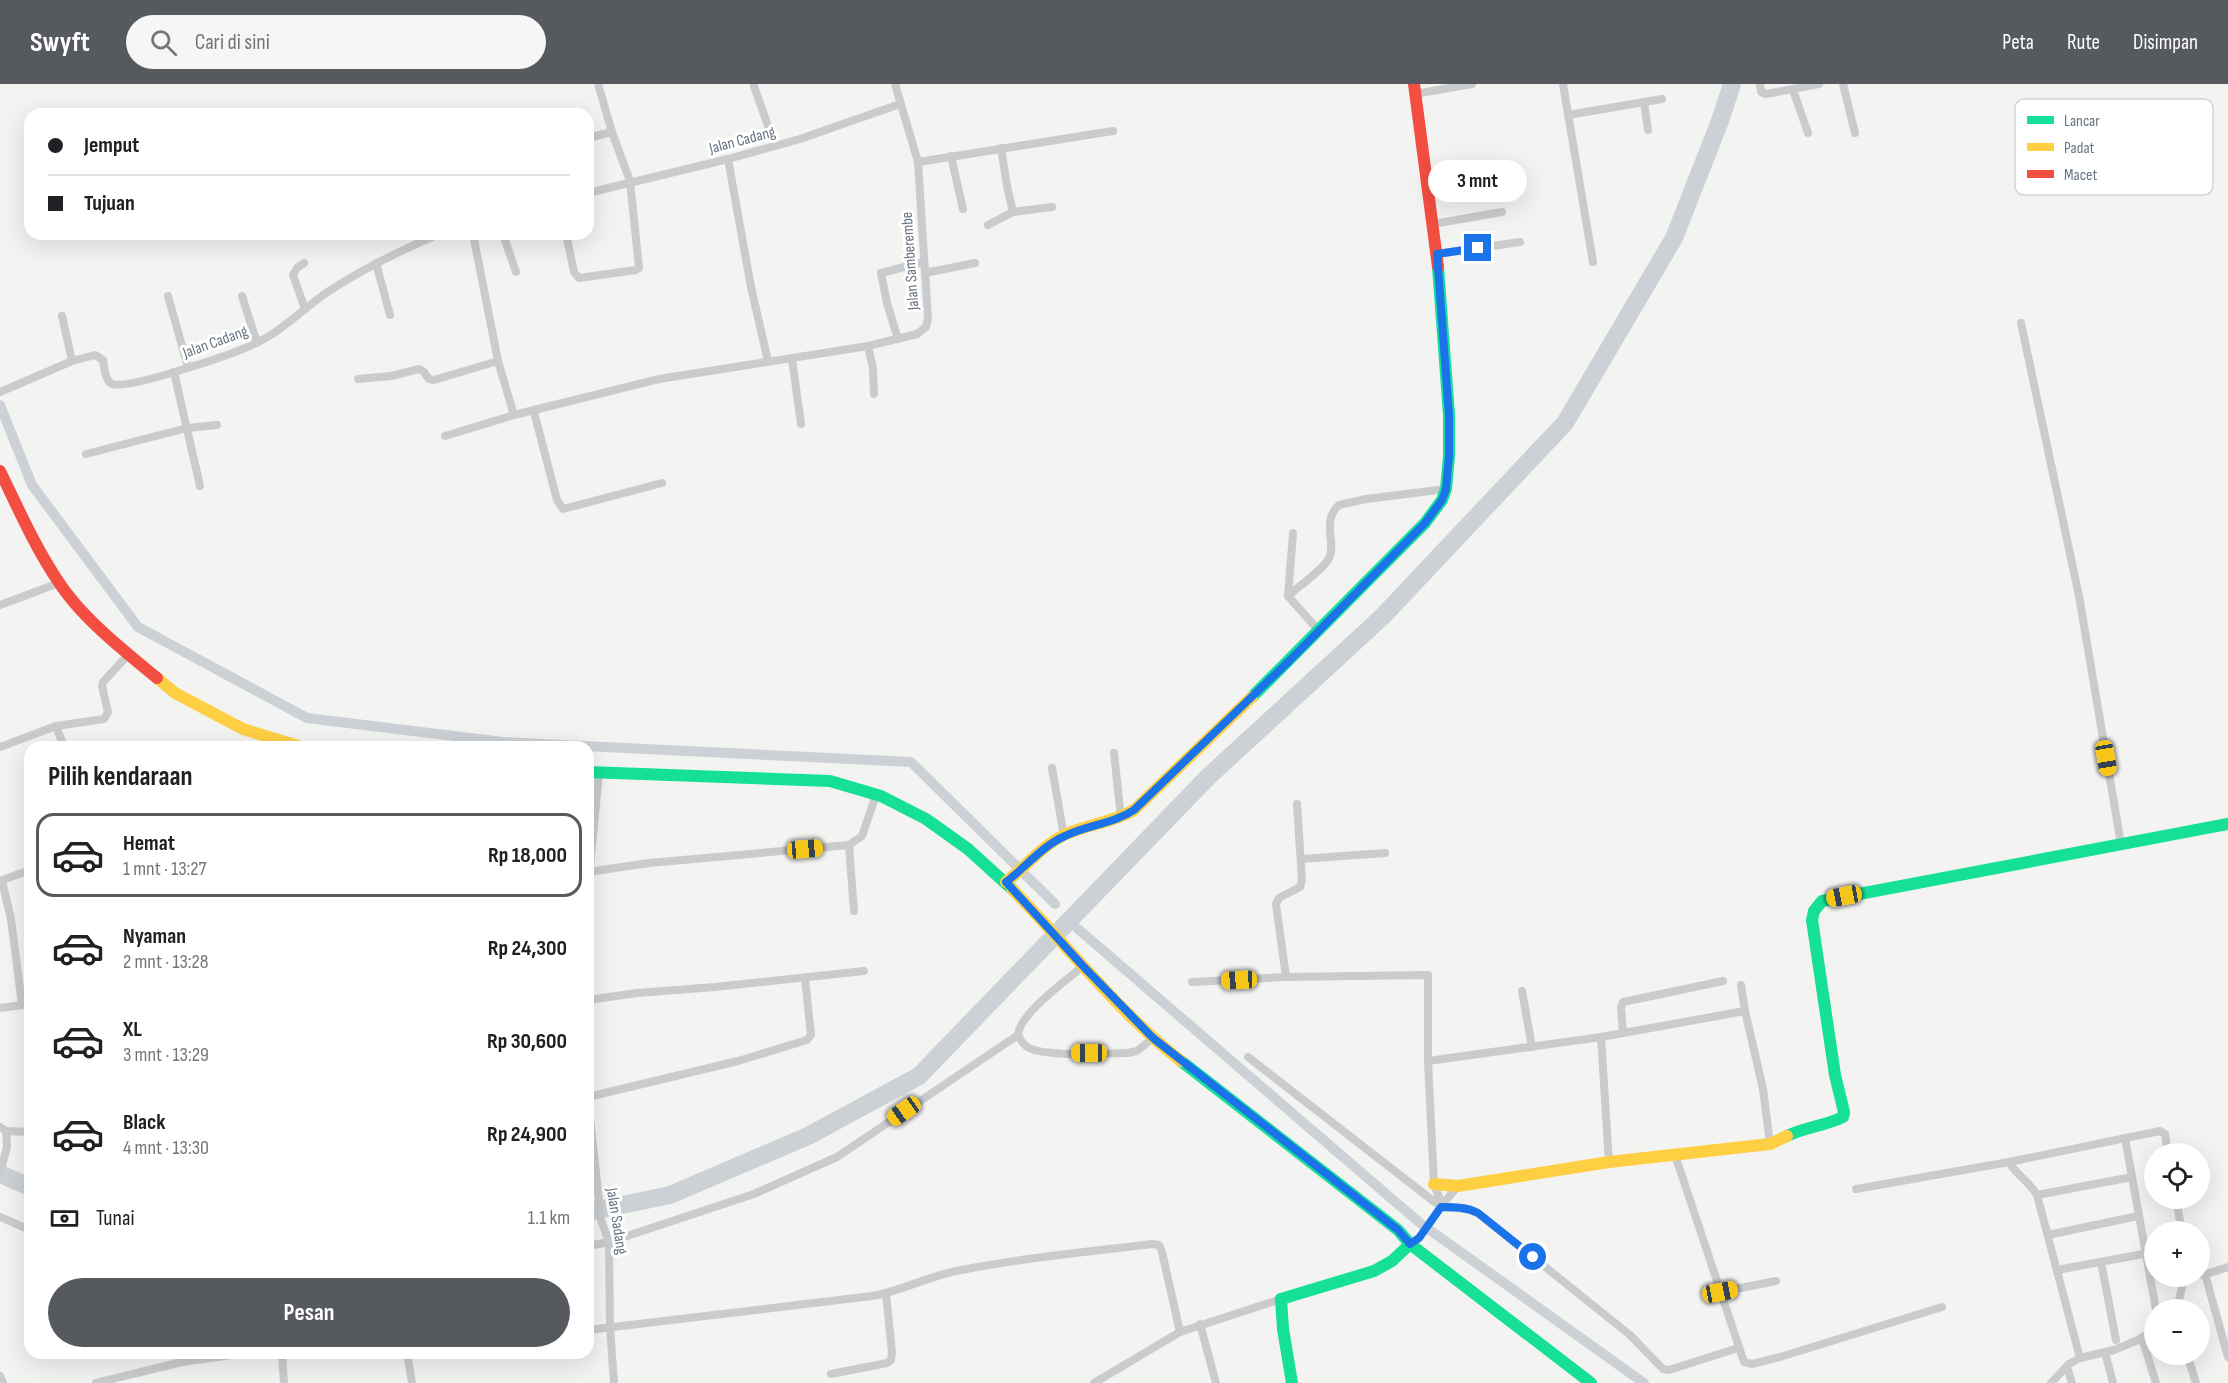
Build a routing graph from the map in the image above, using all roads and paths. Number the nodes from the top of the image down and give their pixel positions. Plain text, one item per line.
1 (598, 84) edge
2 (895, 84) edge
3 (1472, 84) edge
4 (1563, 84) edge
5 (1760, 84) edge
6 (1819, 84) edge
7 (1843, 84) edge
8 (754, 86) dead end
9 (1415, 89) edge
10 (1793, 90) junction
11 (1662, 99) dead end
12 (1644, 102) junction
13 (900, 104) junction
14 (1568, 116) junction
15 (1648, 130) dead end
16 (1113, 131) dead end
17 (612, 132) junction
18 (1808, 133) dead end
19 (1855, 133) dead end
20 (594, 136) edge
21 (775, 146) junction
22 (1001, 148) junction
23 (951, 156) junction
24 (728, 159) junction
25 (918, 162) junction
26 (630, 181) junction
27 (594, 191) edge
28 (1052, 207) dead end
29 (963, 209) dead end
30 (1013, 212) junction
31 (1502, 212) dead end
32 (1433, 224) junction
33 (988, 225) dead end
34 (424, 240) edge
35 (474, 240) edge
36 (505, 240) edge
37 (567, 240) edge
38 (1520, 242) dead end
39 (1437, 254) junction
40 (924, 262) junction
41 (1593, 262) dead end
42 (304, 263) dead end
43 (376, 263) junction
44 (975, 263) dead end
45 (516, 272) dead end
46 (925, 273) junction
47 (168, 296) dead end
48 (242, 296) dead end
49 (305, 309) junction
50 (390, 315) dead end
51 (62, 316) dead end
52 (2021, 323) dead end
53 (898, 339) junction
54 (256, 343) junction
55 (868, 346) junction
56 (792, 358) junction
57 (72, 361) junction
58 (768, 361) junction
59 (498, 362) junction
60 (189, 367) junction
61 (174, 372) junction
62 (358, 379) dead end
63 (1, 392) edge
64 (874, 394) dead end
65 (534, 411) junction
66 (514, 415) junction
67 (801, 424) dead end
68 (217, 425) dead end
69 (188, 428) junction
70 (445, 436) dead end
71 (86, 454) dead end
72 (0, 471) edge
73 (662, 483) dead end
74 (200, 486) dead end
75 (1446, 489) junction
76 (1293, 533) dead end
77 (59, 583) junction
78 (1288, 596) junction
79 (0, 605) edge
80 (1319, 631) junction
81 (128, 655) junction
82 (56, 726) junction
83 (62, 741) edge
84 (282, 741) edge
85 (0, 747) edge
86 (1114, 753) dead end
87 (1052, 768) dead end
88 (594, 772) edge
89 (876, 795) junction
90 (1297, 804) dead end
91 (1121, 819) junction
92 (2228, 824) edge
93 (1064, 836) junction
94 (2121, 844) junction
95 (849, 845) junction
96 (1384, 853) dead end
97 (1301, 859) junction
98 (594, 871) edge
99 (24, 872) edge
100 (1010, 879) junction
101 (1, 881) edge
102 (854, 911) dead end
103 (1083, 966) junction
104 (864, 971) dead end
105 (1286, 977) junction
106 (805, 978) junction
107 (1723, 981) dead end
108 (1192, 982) dead end
109 (1742, 985) dead end
110 (1522, 991) dead end
111 (24, 994) edge
112 (594, 999) edge
113 (24, 1005) edge
114 (0, 1008) edge
115 (1745, 1011) junction
116 (1623, 1032) junction
117 (1018, 1035) junction
118 (1601, 1037) junction
119 (1150, 1040) junction
120 (1532, 1047) junction
121 (1248, 1057) dead end
122 (1428, 1061) junction
123 (594, 1097) edge
124 (3, 1129) edge
125 (24, 1131) edge
126 (2125, 1138) junction
127 (1770, 1143) junction
128 (2166, 1143) edge
129 (594, 1154) edge
130 (1675, 1155) junction
131 (1609, 1162) junction
132 (2009, 1162) junction
133 (0, 1173) edge
134 (2132, 1177) junction
135 (1434, 1184) junction
136 (1458, 1186) junction
137 (1856, 1189) dead end
138 (2037, 1195) junction
139 (1440, 1208) junction
140 (0, 1216) edge
141 (2138, 1216) junction
142 (24, 1227) edge
143 (2048, 1235) junction
144 (2144, 1236) edge
145 (1414, 1241) junction
146 (609, 1242) junction
147 (594, 1245) edge
148 (2144, 1254) edge
149 (2101, 1262) junction
150 (2228, 1267) edge
151 (2057, 1270) junction
152 (2210, 1272) edge
153 (1776, 1281) dead end
154 (2204, 1287) edge
155 (1720, 1292) junction
156 (886, 1294) junction
157 (1281, 1299) junction
158 (1942, 1307) dead end
159 (1200, 1324) junction
160 (610, 1327) junction
161 (594, 1329) edge
162 (1180, 1332) junction
163 (2142, 1338) joint
164 (2116, 1340) dead end
165 (1738, 1348) junction
166 (2105, 1352) junction
167 (2228, 1357) edge
168 (2080, 1358) junction
169 (203, 1359) edge
170 (283, 1359) edge
171 (408, 1359) edge
172 (2190, 1365) edge
173 (2067, 1367) junction
174 (831, 1374) dead end
175 (0, 1376) edge
176 (107, 1382) edge
177 (3, 1383) edge
178 (96, 1383) edge
179 (285, 1383) edge
180 (412, 1383) edge
181 (614, 1383) edge
182 (1094, 1383) edge
183 (1216, 1383) edge
184 (1292, 1383) edge
185 (1589, 1383) edge
186 (2051, 1383) edge
187 (2072, 1383) edge
188 (2113, 1383) edge
189 (2156, 1383) edge
190 (2196, 1383) edge

1 - 17 street
2 - 13 street, Jalan Samberembe
3 - 9 street
4 - 14 street
5 - 10 street
6 - 10 street
7 - 19 street
8 - 21 street
9 - 32 street
10 - 18 street
11 - 12 street
12 - 14 street
12 - 15 street
13 - 21 street, Jalan Cadang
13 - 25 street, Jalan Samberembe
14 - 41 street
16 - 22 street
17 - 20 street
17 - 26 street
21 - 24 street, Jalan Cadang
22 - 23 street
22 - 30 street
23 - 25 street
23 - 29 street
24 - 26 street, Jalan Cadang
24 - 58 street
25 - 40 street, Jalan Samberembe
26 - 27 street, Jalan Cadang
26 - 37 street
28 - 30 street
30 - 33 street
31 - 32 street
32 - 39 street
34 - 43 street, Jalan Cadang
35 - 59 street
36 - 45 street
38 - 39 street
39 - 75 street
40 - 46 street, Jalan Samberembe
40 - 53 street
42 - 49 street
43 - 49 street, Jalan Cadang
43 - 50 street
44 - 46 street
46 - 53 street, Jalan Samberembe
47 - 60 street
48 - 54 street
49 - 54 street, Jalan Cadang
51 - 57 street
52 - 94 street
53 - 55 street, Jalan Samberembe
54 - 60 street, Jalan Cadang
55 - 56 street, Jalan Samberembe
55 - 64 street
56 - 58 street, Jalan Samberembe
56 - 67 street
57 - 61 street, Jalan Cadang
57 - 63 street, Jalan Cadang
58 - 65 street, Jalan Samberembe
59 - 62 street
59 - 66 street
60 - 61 street, Jalan Cadang
61 - 69 street
65 - 66 street, Jalan Samberembe
65 - 73 street
66 - 70 street, Jalan Samberembe
68 - 69 street
69 - 71 street
69 - 74 street
72 - 77 street
75 - 78 street
75 - 80 street
76 - 78 street
77 - 79 street
77 - 81 street
78 - 80 street
80 - 91 street
81 - 82 street
81 - 84 street
82 - 83 street
82 - 85 street
86 - 91 street
87 - 93 street
88 - 89 street
89 - 95 street
89 - 100 street
90 - 97 street
91 - 93 street
92 - 94 street
93 - 100 street
94 - 127 street
95 - 98 street
95 - 102 street
96 - 97 street
97 - 105 street
99 - 101 street
100 - 103 street
101 - 111 street
103 - 117 street
103 - 119 street
104 - 106 street
105 - 108 street
105 - 122 street
106 - 112 street
106 - 123 street
107 - 116 street
109 - 115 street
110 - 120 street
113 - 114 street
115 - 116 street
115 - 127 street
116 - 118 street
117 - 119 street
117 - 146 street
118 - 120 street
118 - 131 street
119 - 145 street
120 - 122 street
121 - 139 street
122 - 135 street
124 - 125 street
124 - 133 street
126 - 128 street
126 - 132 street
126 - 134 street
127 - 130 street
129 - 146 street, Jalan Sadang
130 - 131 street
130 - 155 street
131 - 136 street
132 - 137 street
132 - 138 street
134 - 138 street
134 - 141 street
135 - 136 street
135 - 139 street
136 - 139 street
138 - 143 street
139 - 145 street
139 - 165 street
140 - 142 street
141 - 143 street
141 - 144 street
143 - 151 street
145 - 157 street
145 - 185 street
146 - 147 street
146 - 160 street, Jalan Sadang
148 - 149 street
149 - 151 street
149 - 164 street
150 - 152 street
151 - 168 street
153 - 155 street
154 - 167 street
155 - 165 street
156 - 160 street
156 - 162 street
156 - 174 street
157 - 159 street
157 - 184 street
158 - 165 street
159 - 162 street
159 - 183 street
160 - 161 street
160 - 181 street, Jalan Sadang
162 - 182 street
163 - 166 street
163 - 189 street
166 - 168 street
166 - 188 street
168 - 173 street
169 - 176 street
170 - 179 street
171 - 180 street
172 - 190 street
173 - 186 street
173 - 187 street
175 - 177 street
176 - 178 street

